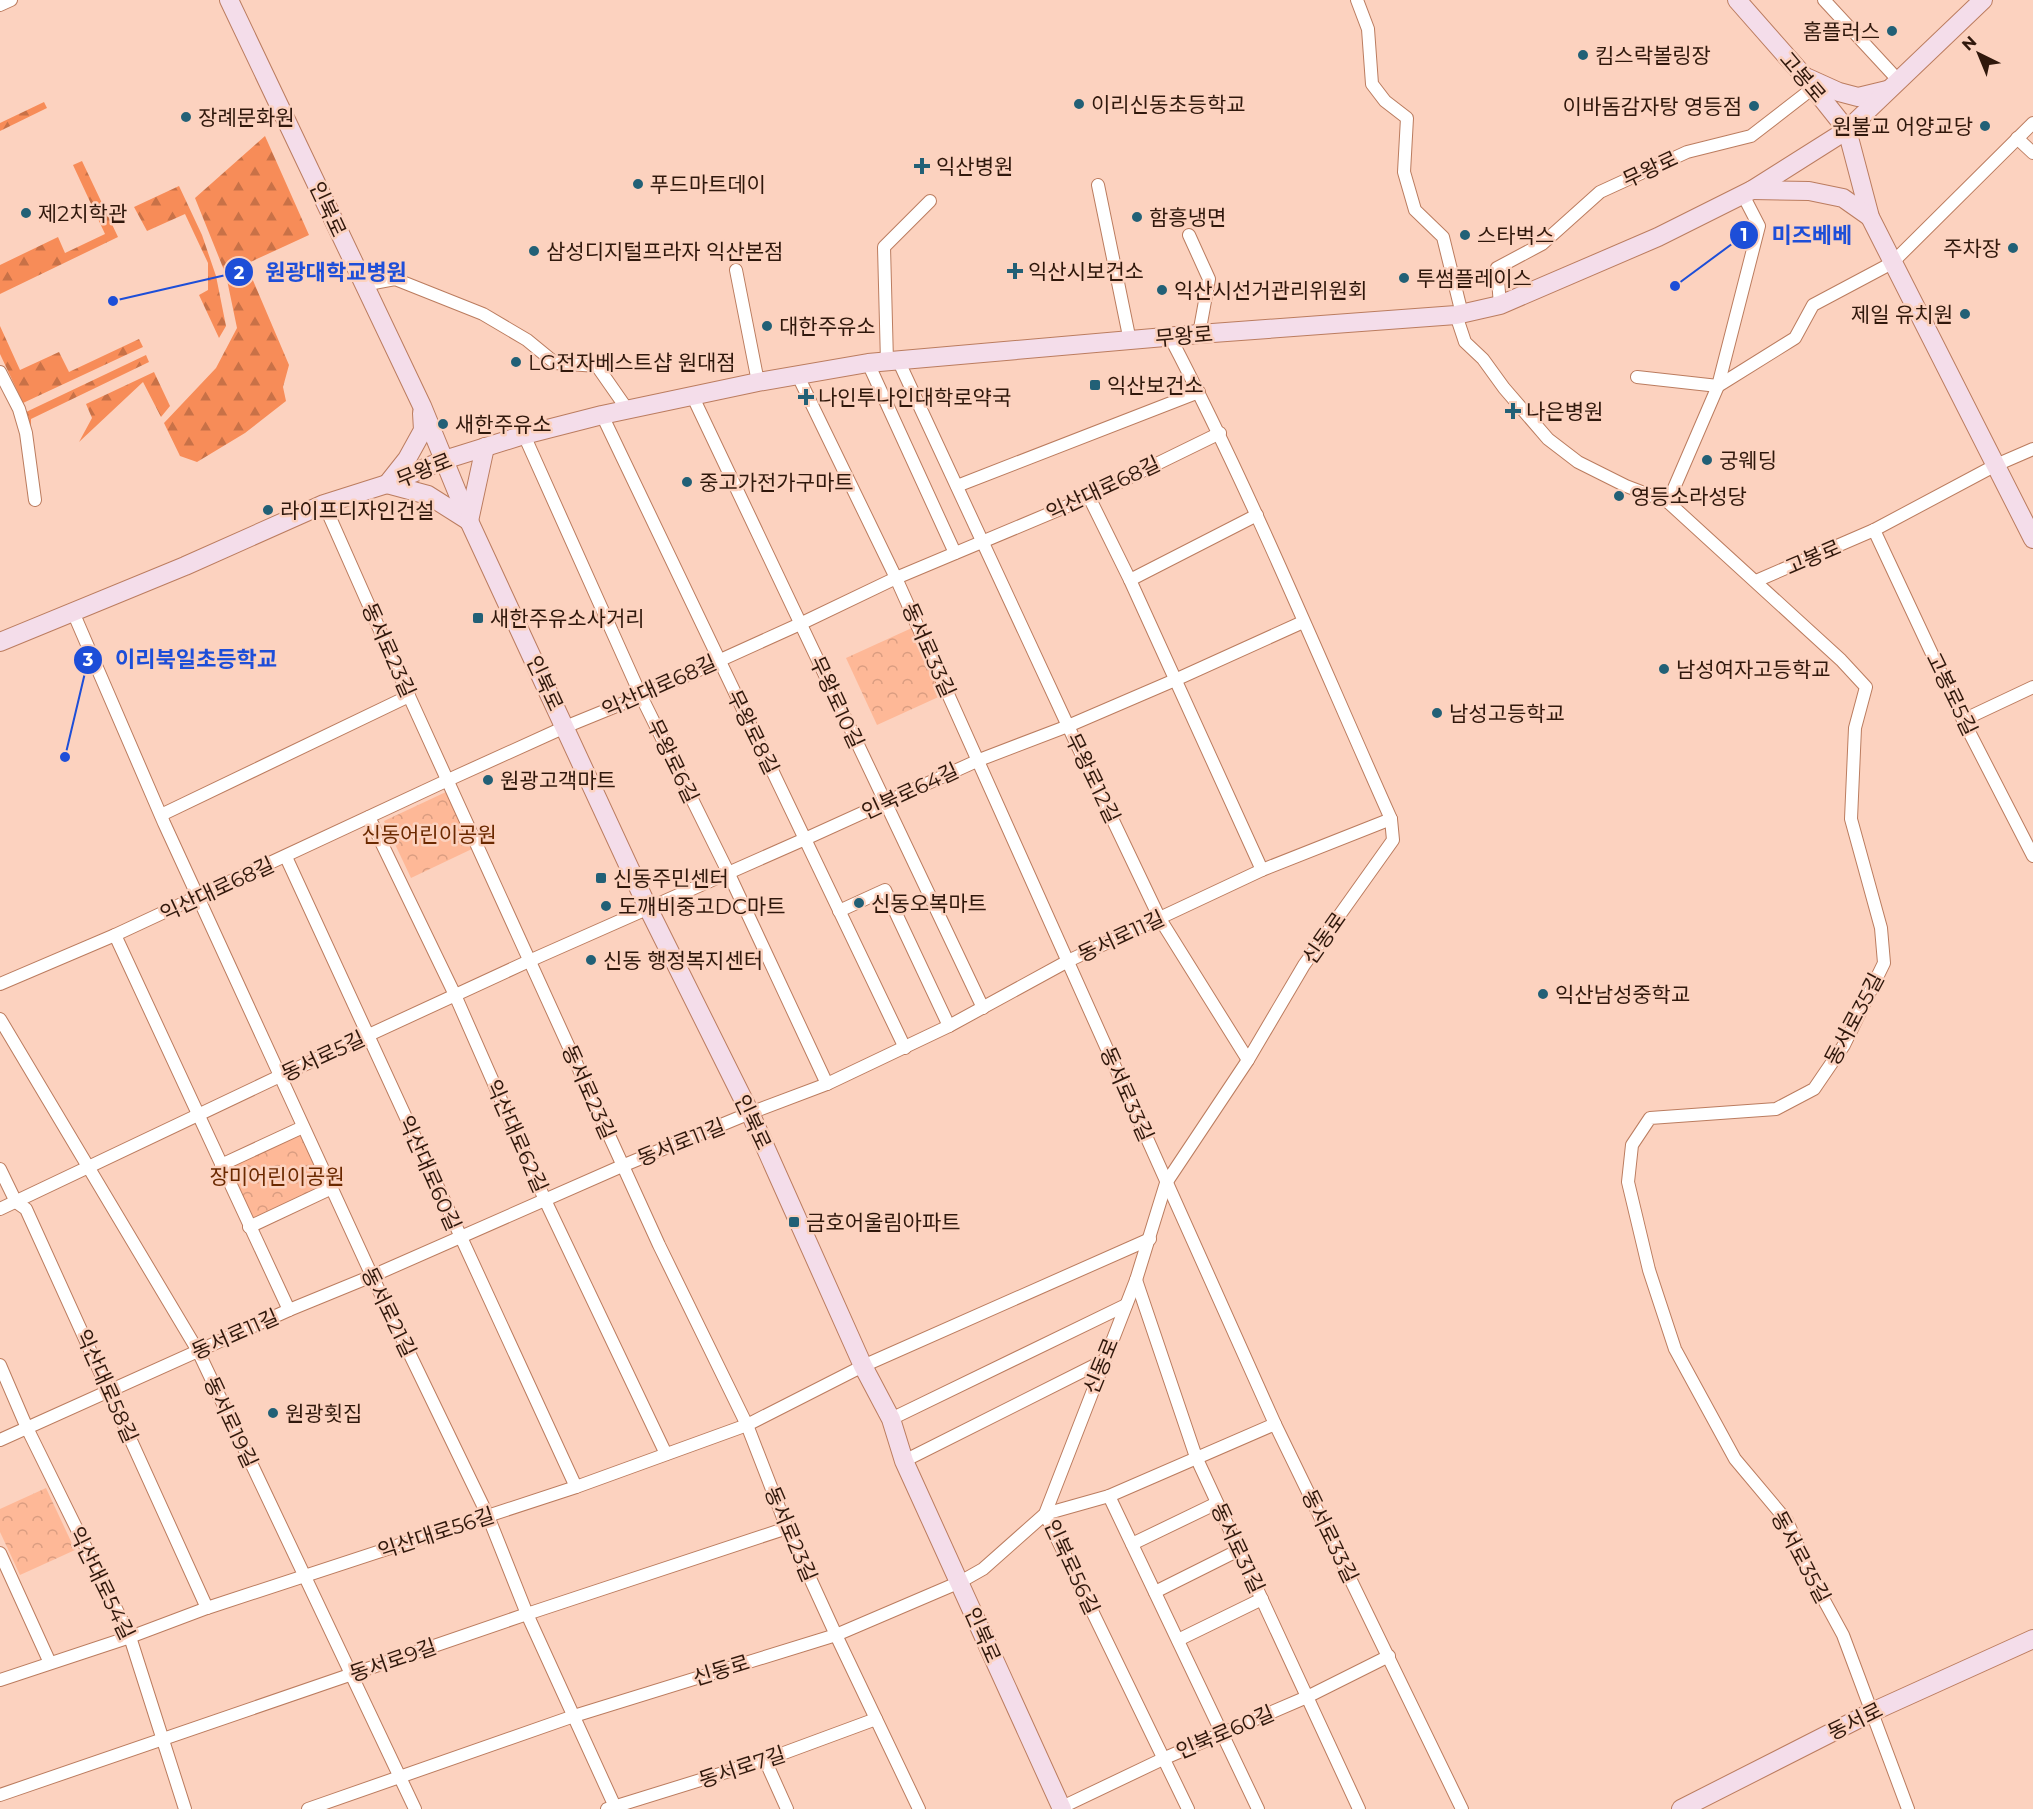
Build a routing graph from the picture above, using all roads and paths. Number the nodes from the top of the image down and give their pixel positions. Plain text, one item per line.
1 (11, 0) edge
2 (229, 0) edge
3 (1357, 0) edge
4 (1737, 0) edge
5 (1824, 0) edge
6 (1983, 0) edge
7 (0, 5) edge
8 (1808, 82) junction
9 (1894, 85) junction
10 (2033, 123) edge
11 (1847, 130) junction
12 (2017, 138) junction
13 (2033, 153) edge
14 (1098, 185) dead end
15 (1748, 192) junction
16 (930, 201) dead end
17 (1870, 217) junction
18 (1189, 235) dead end
19 (1892, 263) junction
20 (736, 270) dead end
21 (363, 285) junction
22 (1500, 305) junction
23 (1459, 314) junction
24 (1199, 334) junction
25 (1170, 338) junction
26 (1130, 341) junction
27 (893, 362) junction
28 (868, 363) junction
29 (0, 372) edge
30 (798, 376) junction
31 (1637, 377) dead end
32 (758, 382) junction
33 (1718, 386) junction
34 (1199, 392) junction
35 (692, 395) junction
36 (422, 406) junction
37 (627, 410) junction
38 (602, 415) junction
39 (1220, 433) junction
40 (524, 435) junction
41 (485, 447) junction
42 (2033, 449) edge
43 (444, 460) junction
44 (1996, 465) junction
45 (387, 484) junction
46 (957, 486) junction
47 (1089, 497) junction
48 (35, 500) dead end
49 (1668, 502) junction
50 (324, 504) junction
51 (1257, 515) junction
52 (469, 521) junction
53 (1874, 530) junction
54 (2033, 539) edge
55 (983, 541) junction
56 (955, 553) junction
57 (896, 578) junction
58 (1130, 580) junction
59 (1756, 582) junction
60 (74, 612) junction
61 (1303, 622) junction
62 (801, 624) junction
63 (0, 642) edge
64 (719, 660) junction
65 (1175, 680) junction
66 (2033, 687) edge
67 (409, 696) junction
68 (641, 696) junction
69 (1964, 720) junction
70 (1068, 726) junction
71 (565, 727) junction
72 (979, 760) junction
73 (448, 780) junction
74 (885, 803) junction
75 (161, 815) junction
76 (369, 817) junction
77 (1391, 819) junction
78 (805, 839) junction
79 (2033, 856) edge
80 (286, 857) junction
81 (1262, 870) junction
82 (728, 872) junction
83 (199, 897) junction
84 (648, 908) junction
85 (838, 911) junction
86 (1160, 918) junction
87 (115, 935) junction
88 (529, 960) junction
89 (1068, 961) junction
90 (0, 984) edge
91 (455, 995) junction
92 (982, 1008) junction
93 (0, 1019) edge
94 (950, 1026) junction
95 (369, 1036) junction
96 (904, 1048) junction
97 (1248, 1060) junction
98 (280, 1076) junction
99 (827, 1084) junction
100 (750, 1113) junction
101 (199, 1116) junction
102 (303, 1127) junction
103 (221, 1165) junction
104 (622, 1166) junction
105 (88, 1168) junction
106 (0, 1169) edge
107 (1166, 1184) junction
108 (332, 1188) junction
109 (545, 1200) junction
110 (16, 1202) junction
111 (0, 1209) edge
112 (249, 1227) junction
113 (459, 1237) junction
114 (1149, 1239) junction
115 (372, 1276) junction
116 (1136, 1280) junction
117 (1126, 1305) junction
118 (289, 1310) junction
119 (198, 1351) junction
120 (1103, 1361) junction
121 (0, 1365) edge
122 (862, 1366) junction
123 (110, 1392) junction
124 (891, 1419) junction
125 (1275, 1424) junction
126 (747, 1425) junction
127 (27, 1428) junction
128 (0, 1440) edge
129 (666, 1455) junction
130 (1196, 1457) junction
131 (904, 1461) junction
132 (576, 1488) junction
133 (1109, 1496) junction
134 (1217, 1503) junction
135 (1044, 1514) junction
136 (488, 1516) junction
137 (787, 1528) junction
138 (1132, 1544) junction
139 (1239, 1550) junction
140 (0, 1553) edge
141 (304, 1577) junction
142 (960, 1582) junction
143 (1155, 1592) junction
144 (1262, 1599) junction
145 (207, 1608) junction
146 (527, 1614) junction
147 (836, 1635) junction
148 (130, 1637) junction
149 (2033, 1639) edge
150 (1178, 1640) junction
151 (1389, 1656) junction
152 (50, 1663) junction
153 (351, 1674) junction
154 (0, 1680) edge
155 (1306, 1697) junction
156 (1872, 1712) junction
157 (574, 1716) junction
158 (876, 1719) junction
159 (1222, 1733) junction
160 (163, 1737) junction
161 (1165, 1758) junction
162 (765, 1760) junction
163 (400, 1778) junction
164 (0, 1795) edge
165 (613, 1808) edge
166 (185, 1809) edge
167 (308, 1809) edge
168 (415, 1809) edge
169 (787, 1809) edge
170 (919, 1809) edge
171 (1060, 1809) edge
172 (1188, 1809) edge
173 (1258, 1809) edge
174 (1359, 1809) edge
175 (1462, 1809) edge
176 (1681, 1809) edge
177 (1908, 1809) edge

1 - 7 street
2 - 21 street, 인북로
3 - 23 street, 동서로35길
4 - 8 street, 고봉로
5 - 9 street
6 - 9 street, 무왕로
8 - 9 street
8 - 11 street, 고봉로
8 - 22 street, 무왕로
9 - 11 street, 무왕로
10 - 12 street
11 - 15 street, 무왕로
11 - 17 street, 고봉로
12 - 13 street
12 - 19 street
14 - 26 street
15 - 17 street
15 - 22 street, 무왕로
15 - 33 street
16 - 27 street
17 - 19 street, 고봉로
18 - 24 street
19 - 33 street
19 - 44 street, 고봉로
20 - 32 street
21 - 36 street, 인북로
21 - 37 street
22 - 23 street, 무왕로
23 - 24 street, 무왕로
23 - 49 street, 동서로35길
24 - 25 street, 무왕로
25 - 26 street, 무왕로
25 - 34 street
26 - 27 street, 무왕로
27 - 28 street, 무왕로
27 - 46 street, 무왕로12길
28 - 30 street, 무왕로
28 - 56 street
29 - 48 street
30 - 32 street, 무왕로
30 - 57 street, 동서로33길
31 - 33 street
32 - 35 street, 무왕로
33 - 49 street
34 - 39 street
34 - 46 street
35 - 37 street, 무왕로
35 - 62 street, 무왕로10길
36 - 43 street, 인북로
36 - 45 street
37 - 38 street, 무왕로
38 - 40 street, 무왕로
38 - 64 street, 무왕로8길
39 - 47 street, 익산대로68길
39 - 51 street
40 - 41 street, 무왕로
40 - 68 street, 무왕로6길
41 - 43 street, 무왕로
41 - 52 street
42 - 44 street
43 - 45 street, 무왕로
43 - 52 street, 인북로
44 - 53 street, 고봉로
44 - 54 street, 고봉로
45 - 50 street, 무왕로
45 - 52 street
46 - 55 street, 무왕로12길
47 - 55 street, 익산대로68길
47 - 58 street
49 - 59 street, 동서로35길
50 - 60 street, 무왕로
50 - 67 street, 동서로23길
51 - 58 street
51 - 61 street
52 - 71 street, 인북로
53 - 59 street, 고봉로
53 - 69 street, 고봉로5길
55 - 56 street, 익산대로68길
55 - 70 street, 무왕로12길
56 - 57 street, 익산대로68길
57 - 62 street, 익산대로68길
57 - 72 street, 동서로33길
58 - 65 street
59 - 156 street, 동서로35길
60 - 63 street, 무왕로
60 - 75 street, 동서로21길
61 - 65 street, 인북로64길
61 - 77 street
62 - 64 street, 익산대로68길
62 - 74 street, 무왕로10길
64 - 68 street, 익산대로68길
64 - 78 street, 무왕로8길
65 - 70 street, 인북로64길
65 - 81 street
66 - 69 street
67 - 73 street, 동서로23길
67 - 75 street
68 - 71 street, 익산대로68길
68 - 82 street, 무왕로6길
69 - 79 street, 고봉로5길
70 - 72 street, 인북로64길
70 - 86 street, 무왕로12길
71 - 73 street, 익산대로68길
71 - 84 street, 인북로
72 - 74 street, 인북로64길
72 - 89 street, 동서로33길
73 - 76 street, 익산대로68길
73 - 88 street, 동서로23길
74 - 78 street, 인북로64길
74 - 92 street, 무왕로10길
75 - 83 street, 동서로21길
76 - 80 street, 익산대로68길
76 - 91 street, 익산대로62길
77 - 81 street, 동서로11길
77 - 97 street, 신동로
78 - 82 street, 인북로64길
78 - 85 street, 무왕로8길
80 - 83 street, 익산대로68길
80 - 95 street, 익산대로60길
81 - 86 street, 동서로11길
82 - 84 street, 인북로64길
82 - 99 street, 무왕로6길
83 - 87 street, 익산대로68길
83 - 98 street, 동서로21길
84 - 88 street, 동서로5길
84 - 100 street, 인북로
85 - 94 street
85 - 96 street, 무왕로8길
86 - 89 street, 동서로11길
86 - 97 street, 무왕로12길
87 - 90 street, 익산대로68길
87 - 101 street
88 - 91 street, 동서로5길
88 - 104 street, 동서로23길
89 - 92 street, 동서로11길
89 - 107 street, 동서로33길
91 - 95 street, 동서로5길
91 - 109 street, 익산대로62길
92 - 94 street, 동서로11길
93 - 105 street, 동서로19길
94 - 96 street, 동서로11길
95 - 98 street, 동서로5길
95 - 113 street, 익산대로60길
96 - 99 street, 동서로11길
97 - 107 street, 신동로
98 - 101 street, 동서로5길
98 - 102 street, 동서로21길
99 - 100 street, 동서로11길
100 - 104 street, 동서로11길
100 - 122 street, 인북로
101 - 103 street
101 - 105 street, 동서로5길
102 - 103 street
102 - 108 street, 동서로21길
103 - 112 street
104 - 109 street, 동서로11길
104 - 126 street, 동서로23길
105 - 110 street, 동서로5길
105 - 119 street, 동서로19길
106 - 110 street, 익산대로58길
107 - 114 street, 신동로
107 - 125 street, 동서로33길
108 - 112 street
108 - 115 street, 동서로21길
109 - 113 street, 동서로11길
109 - 129 street, 익산대로62길
110 - 111 street, 동서로5길
110 - 123 street, 익산대로58길
112 - 118 street
113 - 115 street, 동서로11길
113 - 132 street, 익산대로60길
114 - 116 street, 신동로
114 - 122 street
115 - 118 street, 동서로11길
115 - 136 street, 동서로21길
116 - 117 street, 신동로
116 - 130 street, 동서로31길
117 - 120 street, 신동로
117 - 124 street
118 - 119 street, 동서로11길
119 - 123 street, 동서로11길
119 - 141 street, 동서로19길
120 - 131 street
120 - 135 street, 신동로
121 - 127 street, 익산대로54길
122 - 124 street, 인북로
122 - 126 street, 익산대로56길
123 - 127 street, 동서로11길
123 - 145 street, 익산대로58길
124 - 131 street, 인북로
125 - 130 street, 인북로56길
125 - 151 street, 동서로33길
126 - 129 street, 익산대로56길
126 - 137 street, 동서로23길
127 - 128 street, 동서로11길
127 - 148 street, 익산대로54길
129 - 132 street, 익산대로56길
130 - 133 street, 인북로56길
130 - 134 street, 동서로31길
131 - 142 street, 인북로
132 - 136 street, 익산대로56길
133 - 135 street, 인북로56길
133 - 138 street
134 - 138 street
134 - 139 street, 동서로31길
135 - 142 street, 신동로
135 - 161 street, 인북로56길
136 - 141 street, 익산대로56길
136 - 146 street, 동서로21길
137 - 146 street, 동서로9길
137 - 147 street, 동서로23길
138 - 143 street
139 - 143 street
139 - 144 street, 동서로31길
140 - 152 street
141 - 145 street, 익산대로56길
141 - 153 street, 동서로19길
142 - 147 street, 신동로
142 - 171 street, 인북로
143 - 150 street
144 - 150 street
144 - 155 street, 동서로31길
145 - 148 street, 익산대로56길
146 - 153 street, 동서로9길
146 - 157 street, 동서로21길
147 - 157 street, 신동로
147 - 158 street, 동서로23길
148 - 152 street, 익산대로56길
148 - 160 street, 익산대로54길
149 - 156 street, 동서로
150 - 159 street
151 - 155 street, 인북로60길
151 - 175 street, 동서로33길
152 - 154 street, 익산대로56길
153 - 160 street, 동서로9길
153 - 163 street, 동서로19길
155 - 159 street, 인북로60길
155 - 174 street, 동서로31길
156 - 176 street, 동서로
156 - 177 street
157 - 163 street, 신동로
157 - 165 street, 동서로21길
158 - 162 street, 동서로7길
158 - 170 street, 동서로23길
159 - 161 street, 인북로60길
159 - 173 street
160 - 164 street, 동서로9길
160 - 166 street, 익산대로54길
161 - 171 street, 인북로60길
161 - 172 street, 인북로56길
162 - 165 street, 동서로7길
162 - 169 street
163 - 167 street, 신동로
163 - 168 street, 동서로19길

